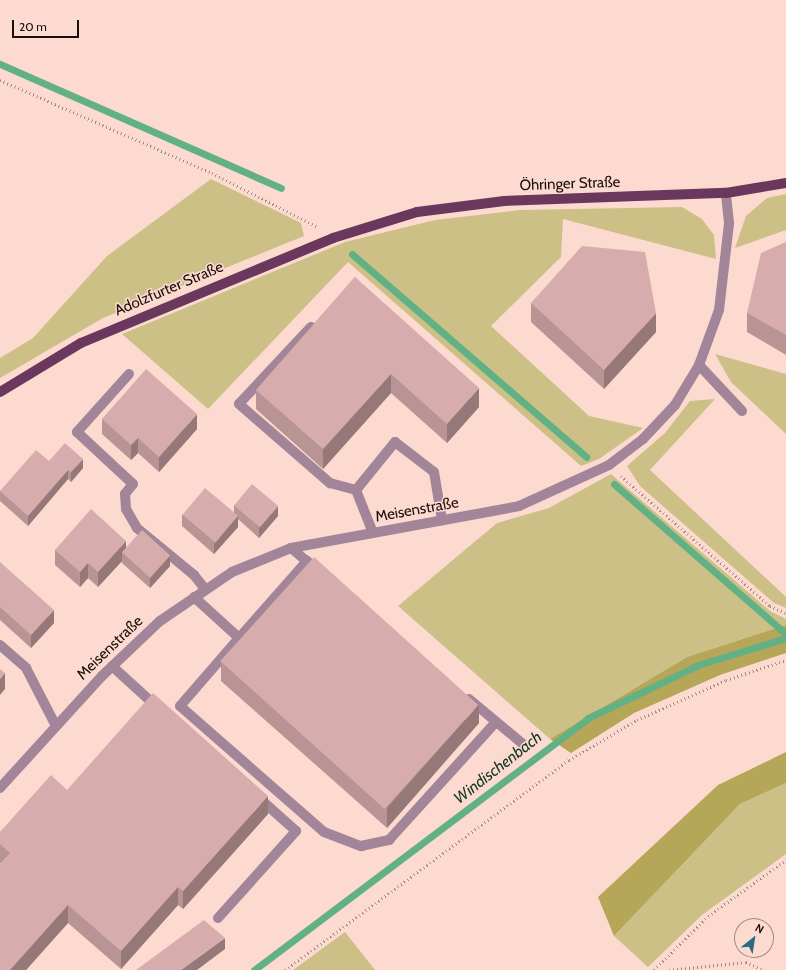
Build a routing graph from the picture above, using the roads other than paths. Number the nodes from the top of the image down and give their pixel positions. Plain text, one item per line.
1 (786, 183) edge
2 (726, 193) junction
3 (358, 232) joint
4 (321, 317) edge
5 (699, 365) junction
6 (129, 374) dead end
7 (0, 392) edge
8 (742, 411) dead end
9 (356, 490) junction
10 (442, 520) junction
11 (373, 533) junction
12 (291, 548) junction
13 (307, 561) junction
14 (324, 576) edge
15 (205, 589) junction
16 (194, 597) junction
17 (239, 638) junction
18 (0, 645) edge
19 (112, 666) junction
20 (461, 692) edge
21 (165, 714) edge
22 (496, 722) junction
23 (56, 726) junction
24 (523, 744) dead end
25 (0, 788) edge
26 (249, 789) edge
27 (218, 918) dead end

1 - 2 main road, Öhringer Straße
2 - 3 main road, Öhringer Straße
2 - 5 street, Meisenstraße
3 - 7 main road, Adolzfurter Straße
4 - 9 street
5 - 8 street
5 - 10 street, Meisenstraße
6 - 15 street
9 - 10 street
9 - 11 street
10 - 11 street, Meisenstraße
11 - 12 street, Meisenstraße
12 - 13 street
12 - 15 street, Meisenstraße
13 - 14 street
13 - 17 street
15 - 16 street, Meisenstraße
16 - 17 street
16 - 19 street, Meisenstraße
17 - 22 street
18 - 23 street
19 - 21 street
19 - 23 street, Meisenstraße
20 - 22 street
22 - 24 street
23 - 25 street, Meisenstraße
26 - 27 street

